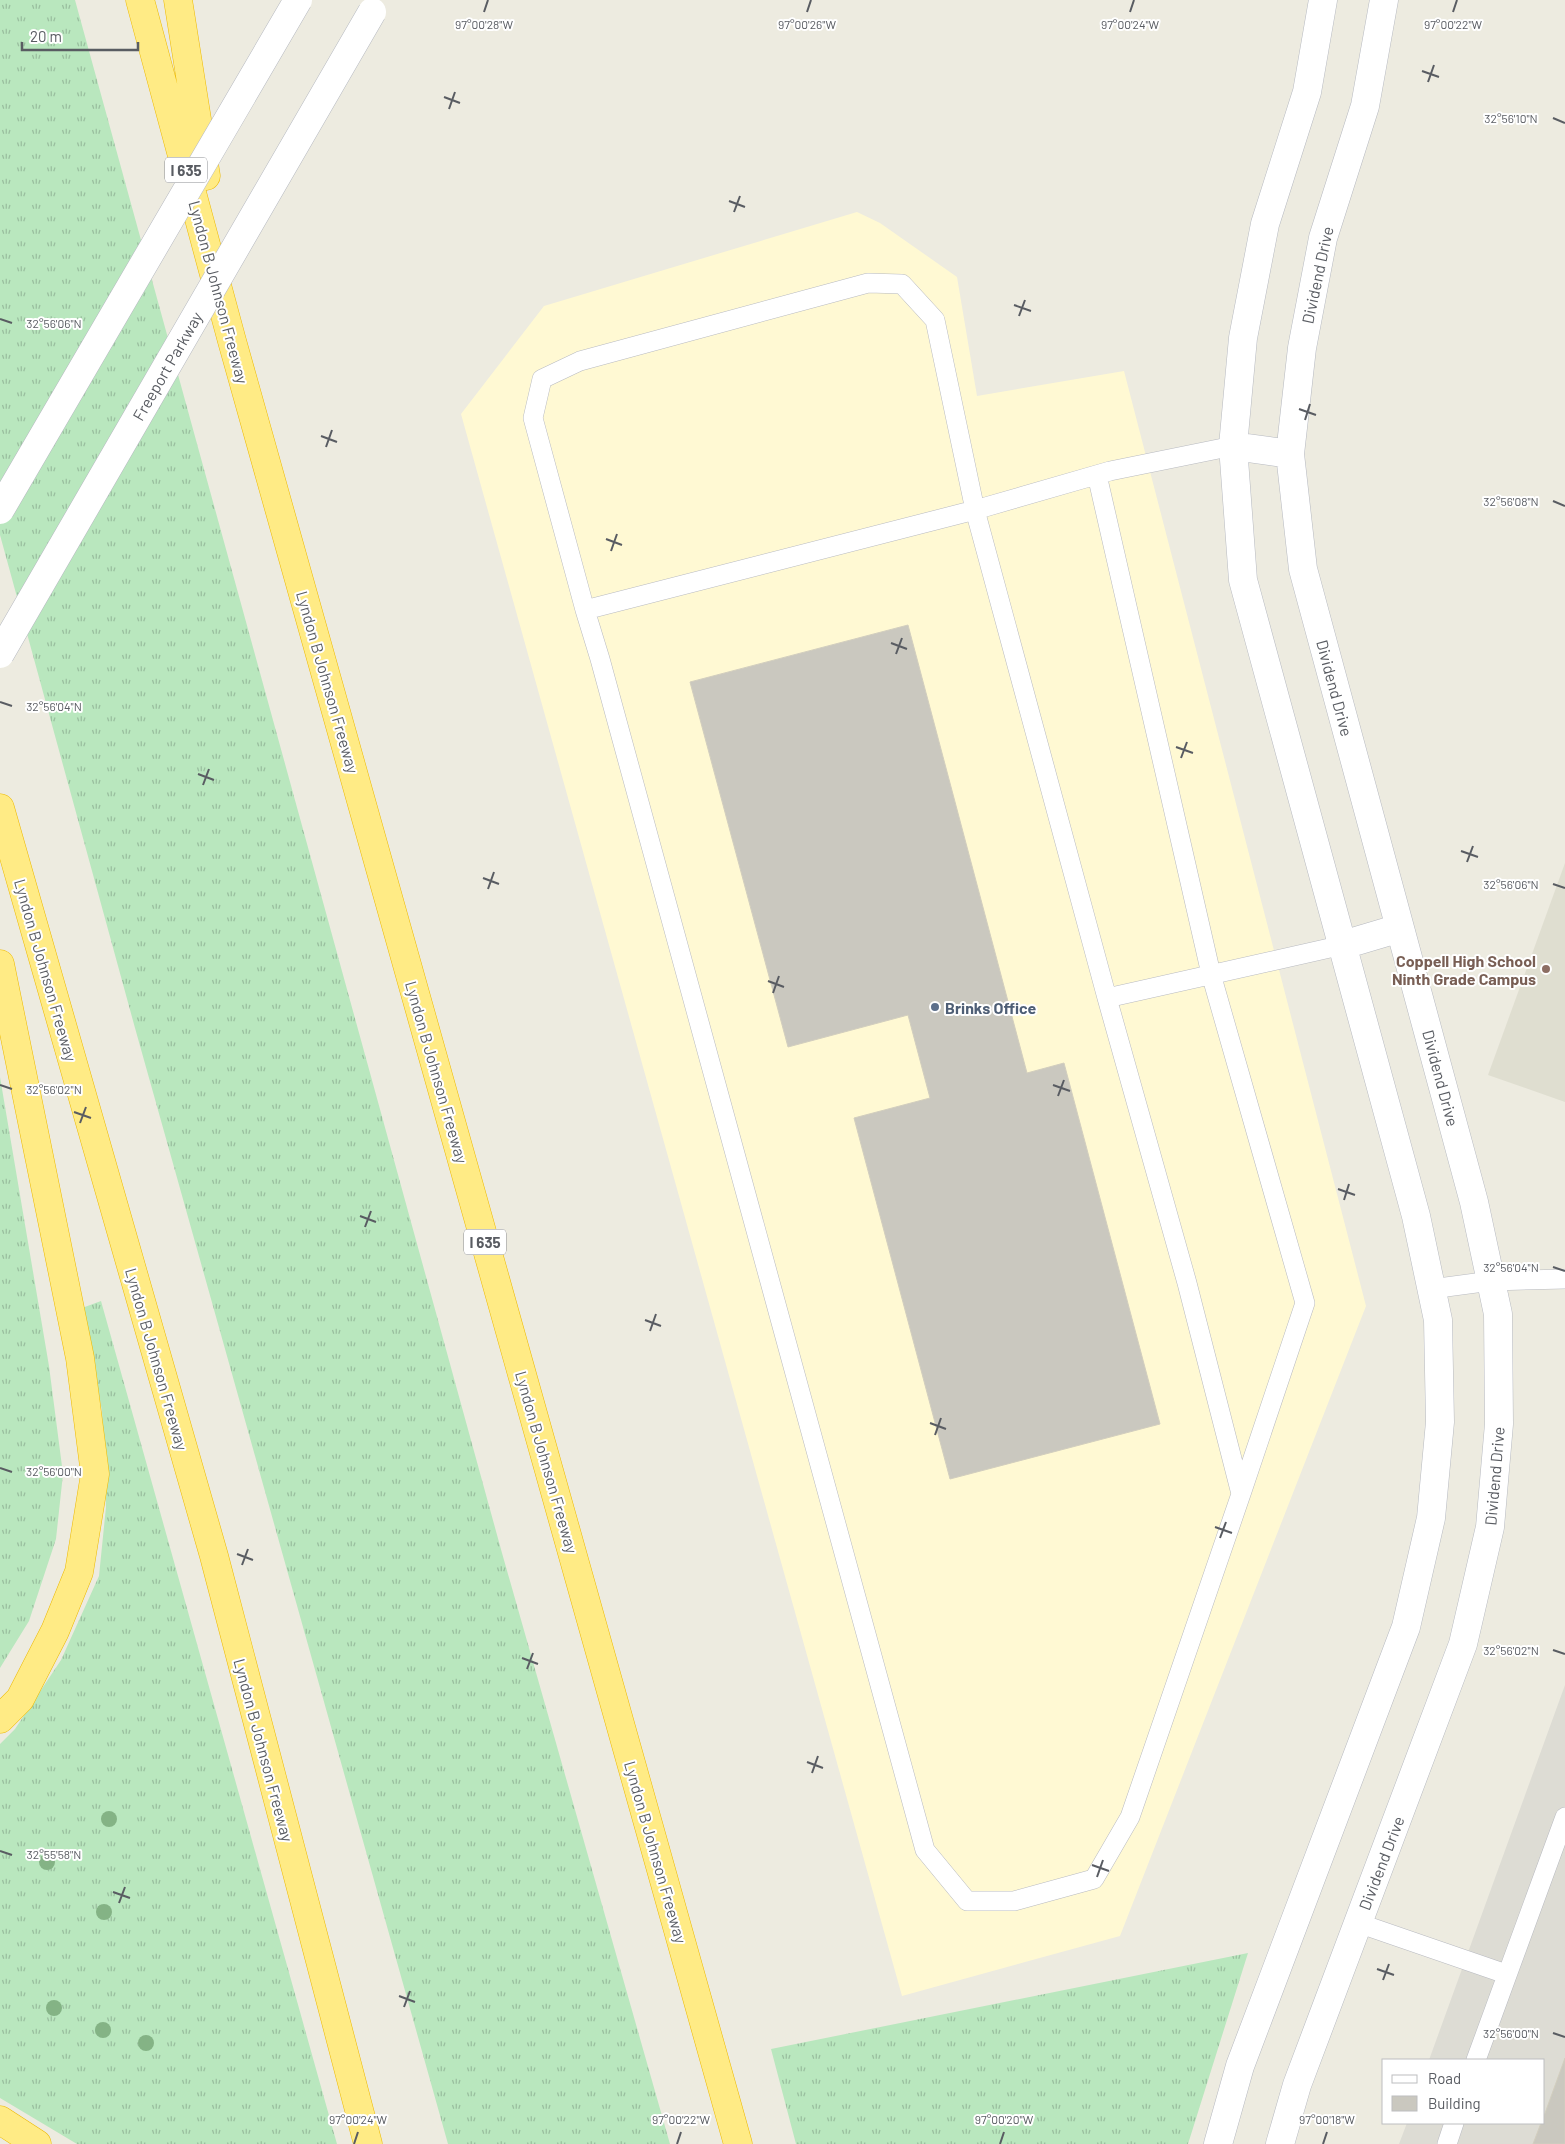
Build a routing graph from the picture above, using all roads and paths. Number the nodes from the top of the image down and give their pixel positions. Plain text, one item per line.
1 (140, 0) edge
2 (178, 0) edge
3 (298, 0) edge
4 (1323, 0) edge
5 (1384, 0) edge
6 (376, 6) edge
7 (232, 340) junction
8 (1233, 446) junction
9 (1290, 454) junction
10 (1097, 475) junction
11 (0, 510) edge
12 (975, 510) junction
13 (585, 610) junction
14 (0, 654) edge
15 (0, 808) edge
16 (1400, 928) junction
17 (1343, 945) junction
18 (0, 964) edge
19 (1211, 974) junction
20 (1107, 998) junction
21 (1565, 1279) edge
22 (1491, 1281) junction
23 (1431, 1289) junction
24 (1241, 1494) junction
25 (0, 1719) edge
26 (1565, 1817) edge
27 (1358, 1923) junction
28 (1506, 1974) junction
29 (1476, 2059) edge
30 (0, 2120) edge
31 (1454, 2124) edge
32 (37, 2144) edge
33 (368, 2144) edge
34 (738, 2144) edge
35 (1218, 2144) edge
36 (1280, 2144) edge
37 (1447, 2144) edge

1 - 7 highway, Lyndon B Johnson Freeway / I 635
2 - 7 highway
3 - 11 street, bridge
4 - 8 street
5 - 9 street, Dividend Drive
6 - 14 street, Freeport Parkway, bridge
7 - 34 highway, Lyndon B Johnson Freeway / I 635
8 - 9 street
8 - 10 lane
8 - 17 street
9 - 16 street, Dividend Drive
10 - 12 lane
10 - 19 lane
12 - 13 lane
12 - 13 lane
12 - 20 lane
13 - 24 lane
15 - 33 highway, Lyndon B Johnson Freeway
16 - 17 street
16 - 22 street, Dividend Drive
17 - 19 lane
17 - 23 street
18 - 25 highway
19 - 20 lane
19 - 24 lane
20 - 24 lane
21 - 22 lane
22 - 23 lane
22 - 27 street, Dividend Drive
23 - 35 street
26 - 28 lane
27 - 28 lane
27 - 36 street, Dividend Drive
28 - 29 lane
30 - 32 highway
31 - 37 lane

